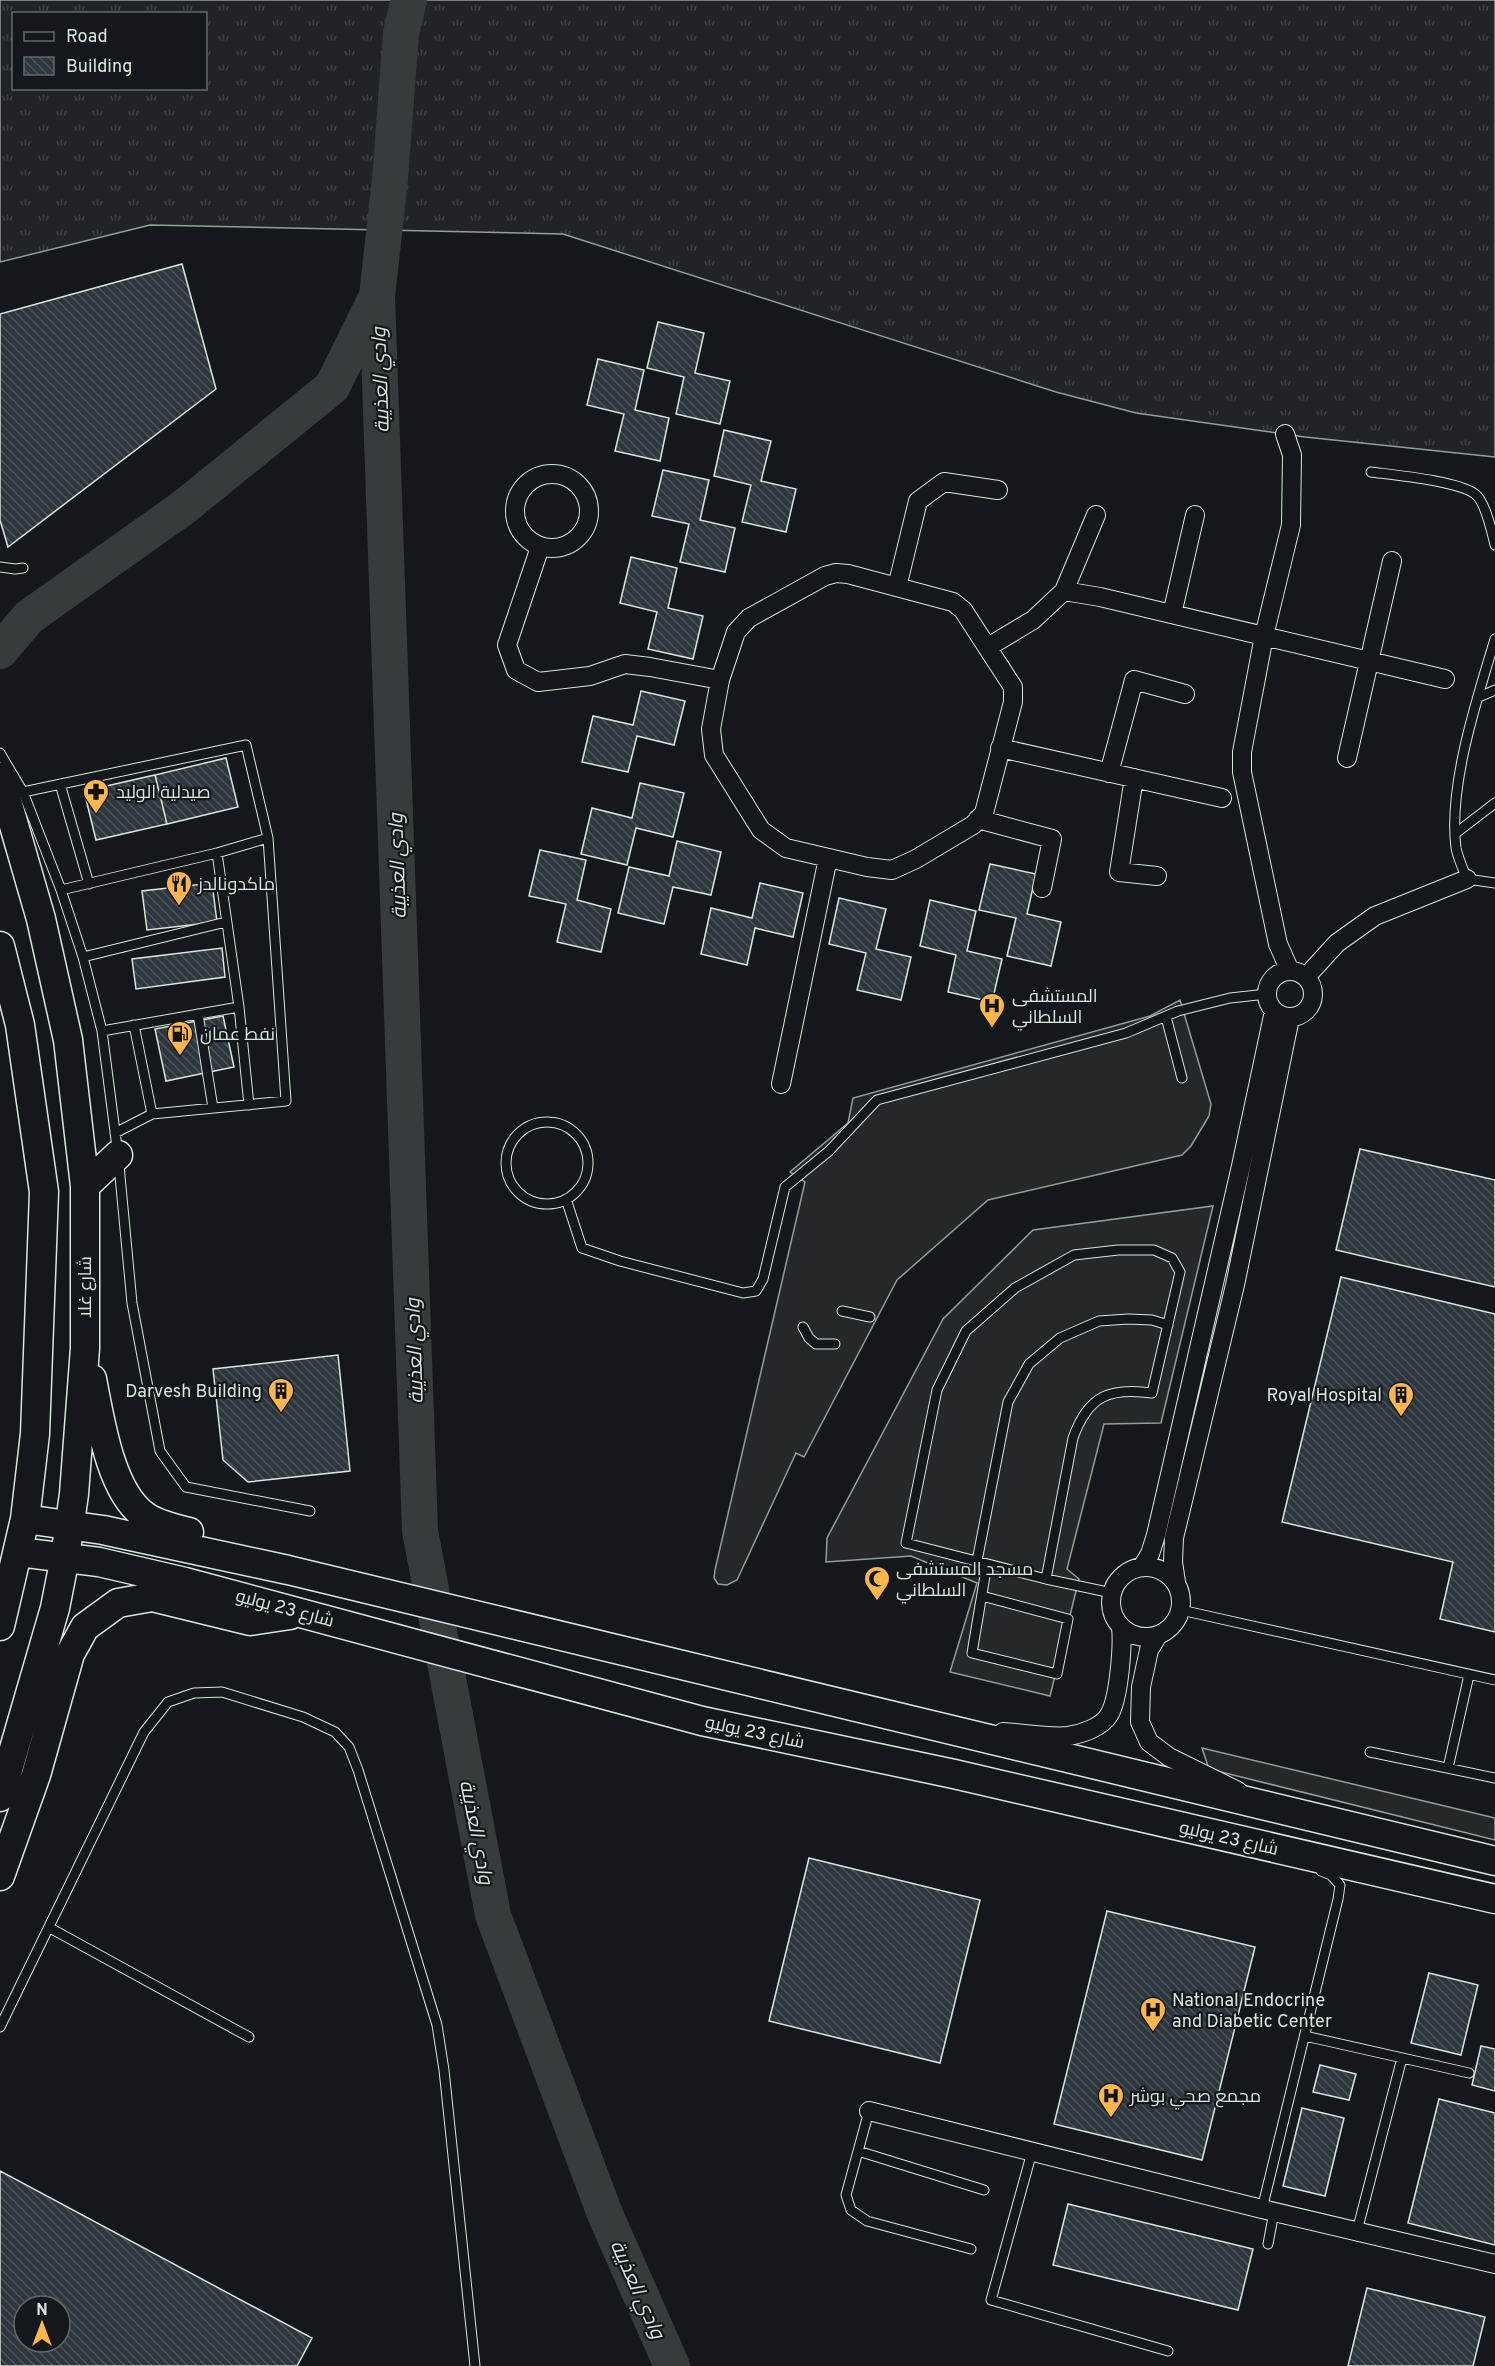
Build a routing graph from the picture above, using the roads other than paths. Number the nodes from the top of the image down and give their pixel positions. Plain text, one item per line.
1 (1285, 434) dead end
2 (1371, 472) dead end
3 (998, 489) dead end
4 (1096, 515) dead end
5 (1195, 515) dead end
6 (1495, 545) edge
7 (540, 547) junction
8 (1392, 561) dead end
9 (0, 567) edge
10 (23, 568) dead end
11 (897, 587) junction
12 (1064, 591) junction
13 (1173, 614) junction
14 (1264, 636) junction
15 (1495, 639) edge
16 (987, 647) junction
17 (1493, 650) edge
18 (1369, 661) junction
19 (1445, 679) dead end
20 (720, 680) junction
21 (1495, 690) edge
22 (1185, 694) dead end
23 (1479, 697) junction
24 (1000, 748) junction
25 (0, 753) edge
26 (1347, 758) dead end
27 (1109, 773) junction
28 (1134, 778) junction
29 (11, 784) edge
30 (60, 784) junction
31 (1222, 798) dead end
32 (1495, 803) edge
33 (978, 819) junction
34 (1456, 833) junction
35 (268, 838) junction
36 (217, 853) junction
37 (828, 858) junction
38 (1157, 876) dead end
39 (1467, 879) junction
40 (1495, 883) edge
41 (89, 884) junction
42 (1042, 888) dead end
43 (61, 890) junction
44 (226, 922) junction
45 (0, 946) edge
46 (83, 957) junction
47 (1298, 974) junction
48 (238, 1007) junction
49 (1277, 1008) junction
50 (198, 1014) junction
51 (1166, 1017) junction
52 (134, 1025) junction
53 (102, 1031) junction
54 (1182, 1078) dead end
55 (781, 1084) dead end
56 (249, 1105) junction
57 (213, 1108) junction
58 (152, 1114) junction
59 (117, 1144) junction
60 (85, 1186) junction
61 (566, 1199) junction
62 (842, 1311) dead end
63 (870, 1317) dead end
64 (1168, 1325) junction
65 (803, 1327) dead end
66 (835, 1344) dead end
67 (85, 1348) junction
68 (310, 1511) dead end
69 (25, 1520) junction
70 (71, 1525) junction
71 (19, 1552) junction
72 (65, 1557) junction
73 (982, 1562) junction
74 (1142, 1567) junction
75 (320, 1577) junction
76 (1046, 1579) junction
77 (1176, 1582) junction
78 (1112, 1593) junction
79 (982, 1596) junction
80 (1181, 1610) junction
81 (303, 1613) junction
82 (0, 1626) edge
83 (1121, 1627) junction
84 (1158, 1635) junction
85 (1469, 1675) junction
86 (1495, 1680) edge
87 (938, 1728) junction
88 (1370, 1752) dead end
89 (1448, 1768) junction
90 (1495, 1778) edge
91 (0, 1797) edge
92 (1264, 1804) junction
93 (1200, 1831) junction
94 (1495, 1862) edge
95 (1301, 1865) dead end
96 (1311, 1868) dead end
97 (0, 1876) edge
98 (1491, 1898) edge
99 (50, 1928) junction
100 (0, 2026) edge
101 (1305, 2036) junction
102 (249, 2037) dead end
103 (1402, 2058) junction
104 (1469, 2073) dead end
105 (869, 2111) joint
106 (858, 2151) junction
107 (1032, 2152) junction
108 (984, 2190) dead end
109 (1268, 2210) junction
110 (1357, 2231) junction
111 (1268, 2244) dead end
112 (971, 2248) dead end
113 (1495, 2264) edge
114 (1168, 2351) dead end
115 (476, 2366) edge

1 - 14 street
2 - 6 lane
3 - 11 street
4 - 12 street
5 - 13 street
7 - 7 street
7 - 20 street
8 - 18 street
9 - 10 lane
11 - 16 street
11 - 20 street
12 - 13 street
12 - 16 street
13 - 14 street
14 - 18 street
14 - 47 street
15 - 17 lane
16 - 24 street
17 - 23 lane
18 - 19 street
18 - 26 street
20 - 37 street
21 - 23 lane
22 - 27 street
23 - 34 lane
24 - 27 street
24 - 33 street
25 - 29 lane
27 - 28 street
28 - 31 street
28 - 38 street
29 - 30 lane
29 - 43 lane
29 - 60 main road, شارع غلا
30 - 35 lane
30 - 41 lane
32 - 34 lane
33 - 37 street
33 - 42 street
34 - 39 lane
35 - 36 lane
35 - 56 lane
36 - 41 lane
36 - 44 lane
37 - 55 street
39 - 40 lane
39 - 47 street
41 - 43 lane
43 - 46 lane
44 - 46 lane
44 - 48 lane
45 - 69 main road
46 - 53 lane
47 - 49 street
47 - 49 street
48 - 50 lane
48 - 56 lane
49 - 51 lane
49 - 74 street
49 - 77 street
50 - 52 lane
50 - 57 lane
51 - 54 lane
51 - 61 lane
52 - 53 lane
52 - 58 lane
53 - 59 lane
56 - 57 lane
57 - 58 lane
58 - 59 lane
59 - 60 main road
59 - 68 lane
60 - 67 main road, شارع غلا
61 - 61 lane
62 - 63 lane
64 - 73 lane
64 - 73 lane
64 - 76 lane
65 - 66 lane
67 - 70 main road, شارع غلا
67 - 75 main road
69 - 70 main road, شارع 23 يوليو
69 - 71 main road
70 - 72 main road, شارع غلا
70 - 75 main road, شارع 23 يوليو
71 - 72 main road, شارع 23 يوليو
71 - 82 main road
72 - 81 main road, شارع 23 يوليو
72 - 91 main road, شارع غلا
73 - 76 lane
73 - 79 lane
74 - 77 street
74 - 78 street
75 - 87 main road, شارع 23 يوليو
76 - 78 lane
77 - 80 street
78 - 83 street
79 - 79 lane
80 - 84 street
80 - 85 lane
81 - 93 main road, شارع 23 يوليو
81 - 97 main road
83 - 84 street
83 - 87 street
84 - 92 street
85 - 86 lane
85 - 89 lane
87 - 92 main road, شارع 23 يوليو
88 - 89 lane
89 - 90 lane
92 - 94 main road, شارع 23 يوليو
93 - 95 lane
93 - 98 main road, شارع 23 يوليو
96 - 101 lane
99 - 100 lane
99 - 102 lane
99 - 115 lane
101 - 103 lane
101 - 109 lane
103 - 104 lane
103 - 110 lane
105 - 106 lane
105 - 107 street
106 - 108 lane
106 - 112 lane
107 - 109 street
107 - 114 lane
109 - 110 street
109 - 111 lane
110 - 113 street

